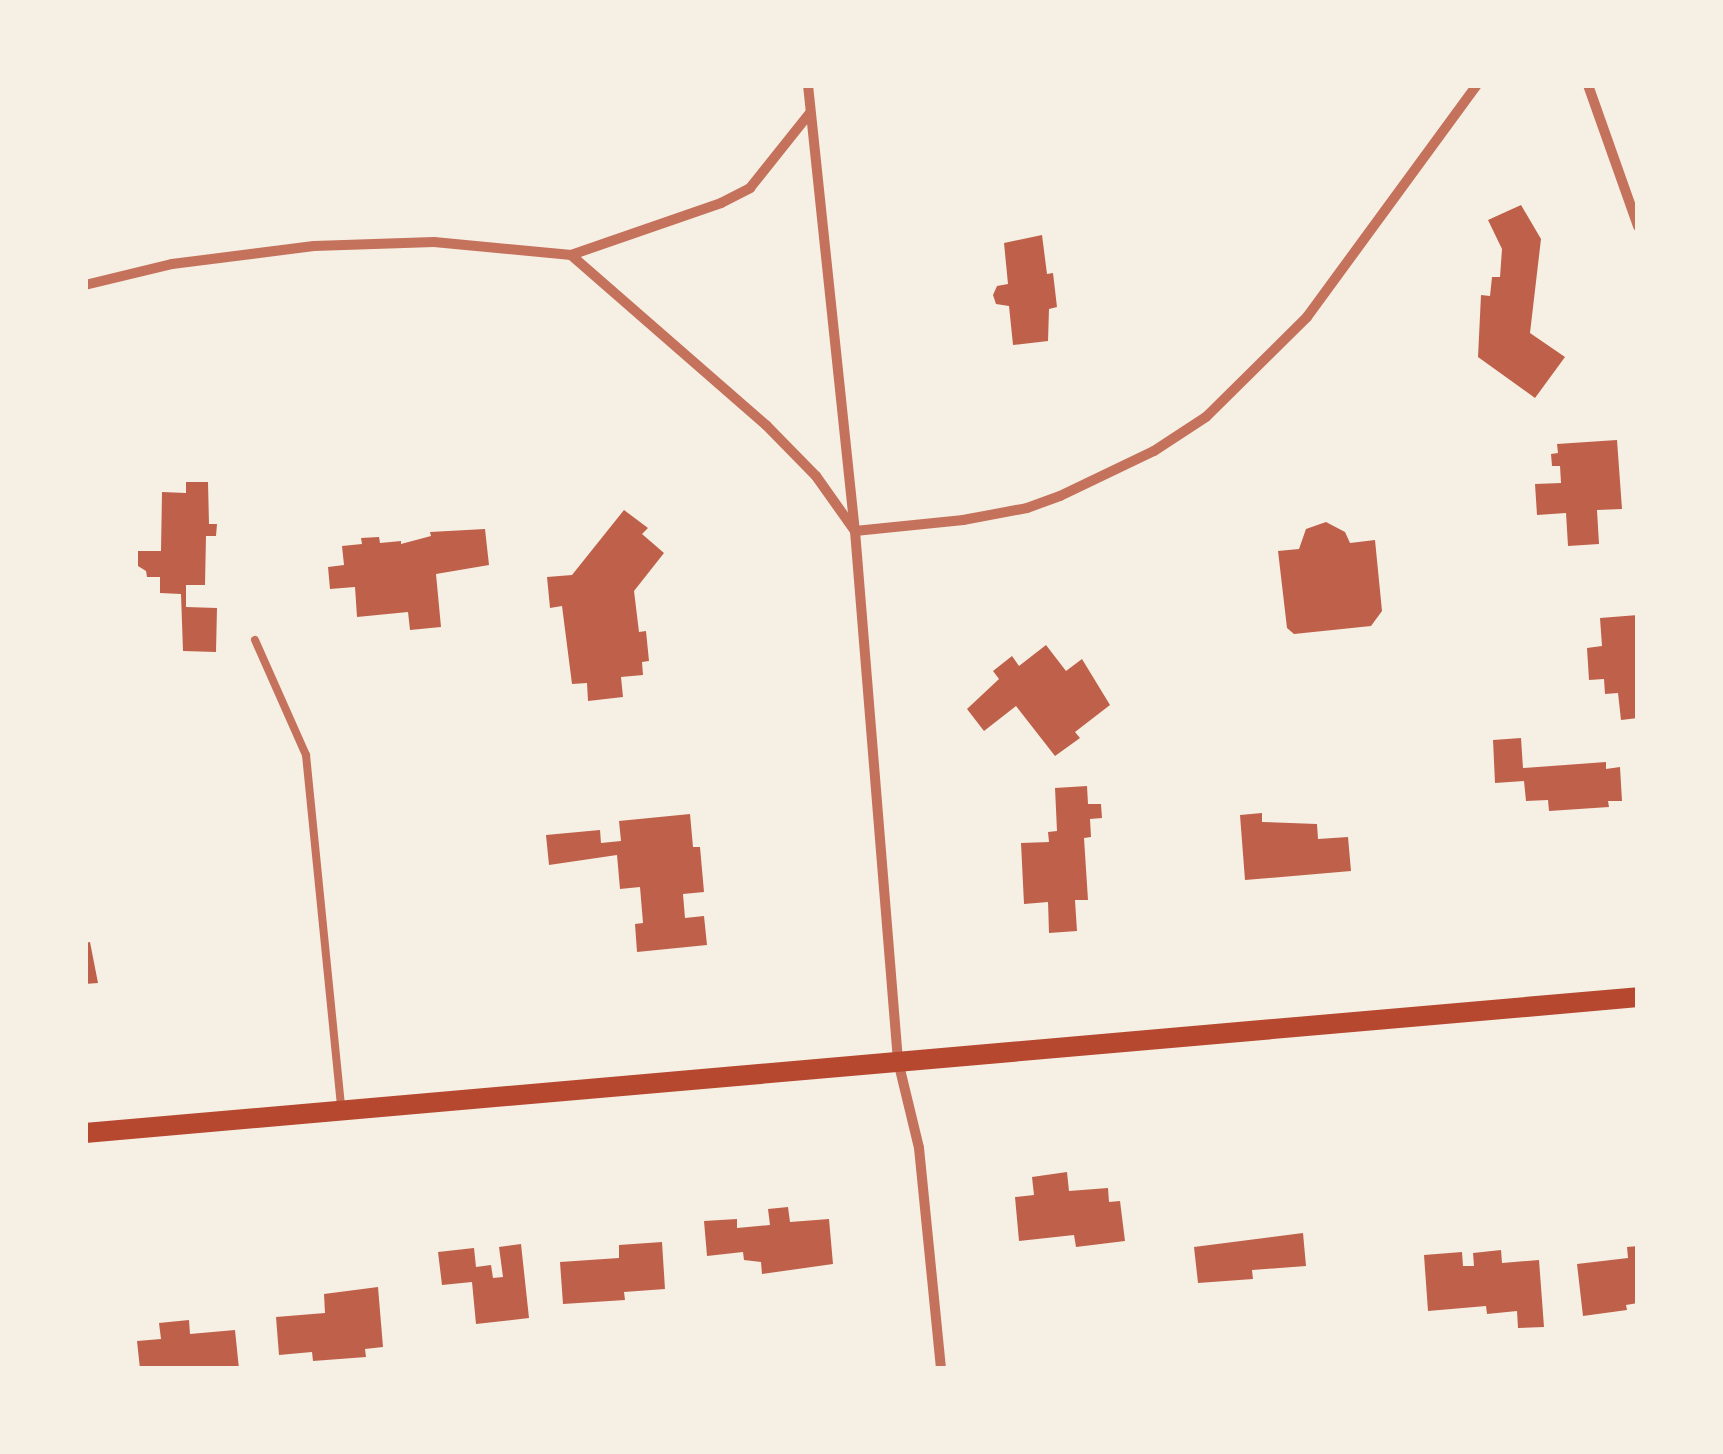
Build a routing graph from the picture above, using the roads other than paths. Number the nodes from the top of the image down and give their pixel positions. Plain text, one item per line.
1 (808, 85) edge
2 (1477, 85) edge
3 (1588, 85) edge
4 (809, 114) junction
5 (1638, 226) edge
6 (571, 255) junction
7 (85, 284) edge
8 (855, 531) junction
9 (254, 640) dead end
10 (1638, 997) edge
11 (898, 1061) junction
12 (342, 1111) junction
13 (85, 1133) edge
14 (942, 1369) edge

1 - 4 street
2 - 8 street
3 - 5 street
4 - 6 street
4 - 8 street
6 - 7 street
6 - 8 street
8 - 11 street
9 - 12 lane
10 - 11 main road
11 - 12 main road
11 - 14 street
12 - 13 main road

